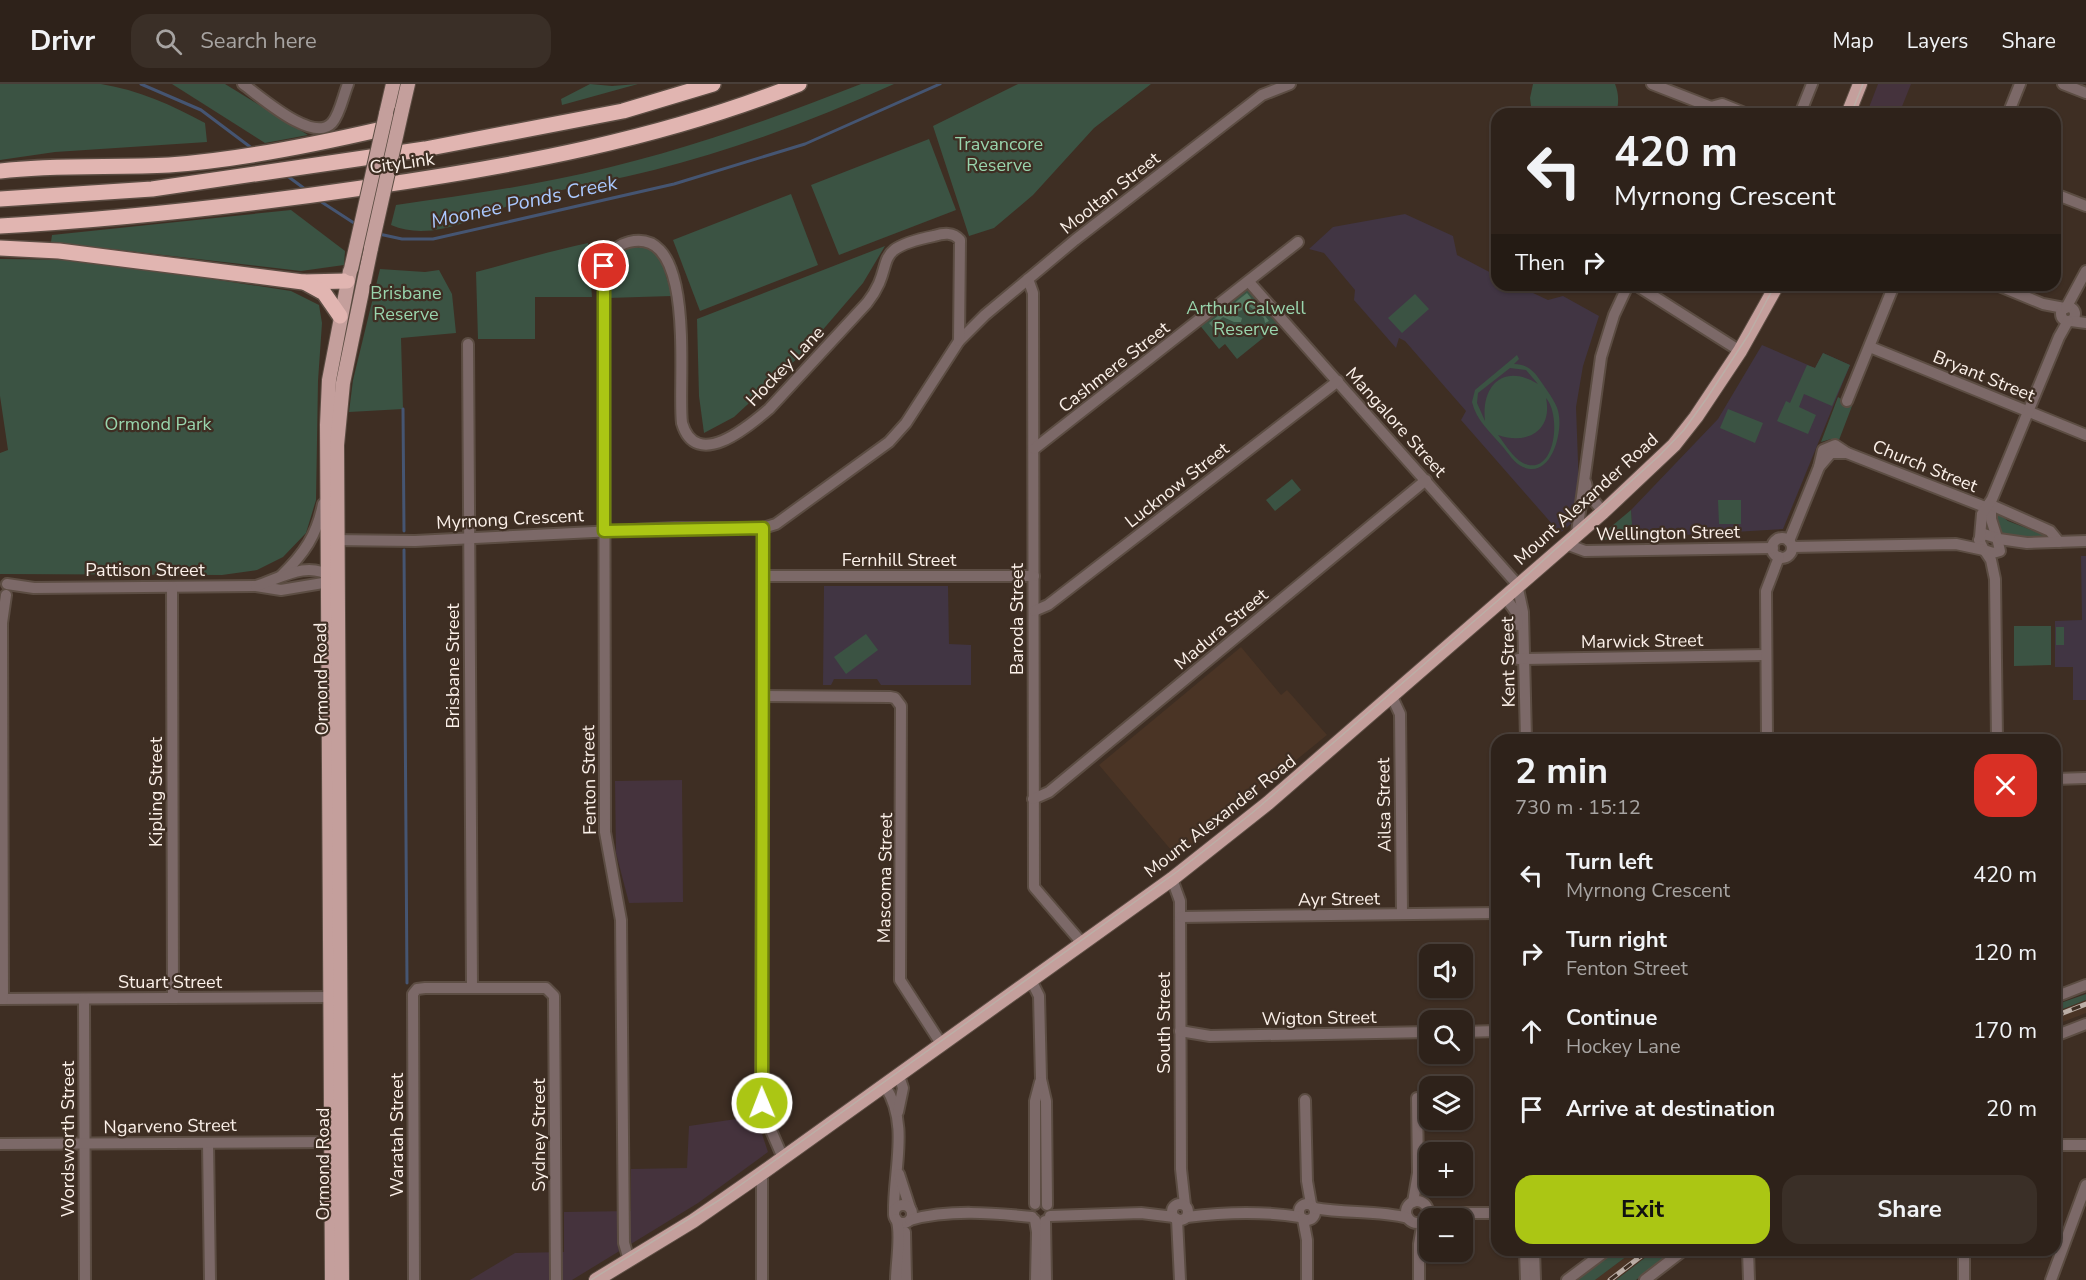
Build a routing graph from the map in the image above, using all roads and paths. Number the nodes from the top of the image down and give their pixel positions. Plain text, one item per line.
1 (243, 84) edge
2 (348, 84) edge
3 (393, 84) edge
4 (408, 84) edge
5 (713, 84) edge
6 (799, 84) edge
7 (1290, 84) edge
8 (1652, 84) edge
9 (1812, 84) edge
10 (1860, 84) edge
11 (2020, 84) edge
12 (2063, 84) edge
13 (2086, 93) edge
14 (1703, 108) edge
15 (1715, 108) edge
16 (1732, 108) edge
17 (1802, 108) edge
18 (1852, 108) edge
19 (2010, 108) edge
20 (384, 121) junction
21 (350, 137) junction
22 (385, 151) junction
23 (0, 171) edge
24 (2061, 196) edge
25 (0, 199) edge
26 (2085, 206) edge
27 (0, 226) edge
28 (1299, 242) dead end
29 (0, 248) edge
30 (2086, 271) edge
31 (349, 275) junction
32 (365, 276) junction
33 (1028, 279) junction
34 (303, 282) junction
35 (1249, 282) junction
36 (1625, 291) edge
37 (1645, 291) edge
38 (1774, 291) edge
39 (1892, 291) edge
40 (2012, 291) edge
41 (603, 297) joint
42 (2068, 314) junction
43 (340, 316) junction
44 (2086, 321) edge
45 (959, 341) junction
46 (468, 344) dead end
47 (1870, 347) junction
48 (1740, 351) junction
49 (1338, 381) junction
50 (1847, 402) dead end
51 (2028, 411) junction
52 (2086, 435) edge
53 (1034, 449) junction
54 (1426, 480) junction
55 (1586, 480) junction
56 (327, 483) junction
57 (1990, 505) junction
58 (1603, 512) junction
59 (763, 528) junction
60 (604, 531) junction
61 (1577, 533) junction
62 (1980, 537) junction
63 (469, 538) junction
64 (332, 540) junction
65 (2086, 541) edge
66 (2060, 542) junction
67 (1566, 544) junction
68 (1791, 544) junction
69 (1956, 544) junction
70 (1999, 545) junction
71 (1985, 550) junction
72 (1776, 552) junction
73 (280, 576) junction
74 (764, 576) junction
75 (1034, 576) junction
76 (331, 579) junction
77 (1518, 585) junction
78 (1995, 585) junction
79 (256, 586) junction
80 (172, 587) junction
81 (4, 590) edge
82 (1505, 597) junction
83 (1034, 611) junction
84 (1, 617) edge
85 (1766, 655) junction
86 (1521, 659) junction
87 (763, 696) junction
88 (1392, 697) junction
89 (1519, 734) edge
90 (1526, 734) edge
91 (1767, 734) edge
92 (1997, 734) edge
93 (2086, 778) edge
94 (2061, 779) edge
95 (1034, 799) junction
96 (1172, 879) junction
97 (1491, 913) edge
98 (1402, 914) junction
99 (1180, 918) junction
100 (1082, 943) junction
101 (1031, 980) junction
102 (2086, 985) edge
103 (472, 988) junction
104 (2061, 995) edge
105 (335, 997) junction
106 (173, 998) junction
107 (2, 999) edge
108 (84, 999) junction
109 (2086, 1023) edge
110 (1491, 1031) edge
111 (1419, 1032) edge
112 (1473, 1032) edge
113 (2061, 1033) edge
114 (1180, 1036) junction
115 (942, 1044) junction
116 (899, 1076) junction
117 (885, 1086) junction
118 (1417, 1098) dead end
119 (1305, 1100) dead end
120 (898, 1116) junction
121 (336, 1142) junction
122 (208, 1143) junction
123 (0, 1144) edge
124 (84, 1144) junction
125 (2061, 1145) edge
126 (2086, 1145) edge
127 (783, 1158) junction
128 (898, 1171) junction
129 (762, 1173) junction
130 (2086, 1185) edge
131 (1041, 1212) junction
132 (1180, 1212) junction
133 (1307, 1212) junction
134 (1418, 1212) junction
135 (1491, 1213) edge
136 (910, 1214) junction
137 (895, 1216) junction
138 (2061, 1253) edge
139 (1525, 1256) edge
140 (1534, 1256) edge
141 (1599, 1256) edge
142 (1676, 1256) edge
143 (1748, 1256) edge
144 (1964, 1256) edge
145 (2060, 1256) edge
146 (629, 1260) junction
147 (599, 1279) edge
148 (85, 1280) edge
149 (210, 1280) edge
150 (332, 1280) edge
151 (342, 1280) edge
152 (414, 1280) edge
153 (556, 1280) edge
154 (762, 1280) edge
155 (896, 1280) edge
156 (906, 1280) edge
157 (1036, 1280) edge
158 (1046, 1280) edge
159 (1180, 1280) edge
160 (1307, 1280) edge
161 (1419, 1280) edge
162 (1526, 1280) edge
163 (1534, 1280) edge
164 (1567, 1280) edge
165 (1645, 1280) edge
166 (1749, 1280) edge
167 (1964, 1280) edge
168 (2051, 1280) edge

1 - 2 street
3 - 20 main road, Ormond Road
4 - 22 main road, Ormond Road, bridge
5 - 25 highway, CityLink
6 - 27 highway, CityLink
7 - 33 street, Mooltan Street
8 - 14 street
9 - 17 street
10 - 18 main road
11 - 19 street
12 - 13 street
15 - 16 street
20 - 21 highway
20 - 22 main road, Ormond Road, bridge
21 - 22 highway
21 - 23 highway
22 - 31 main road, Ormond Road, bridge
22 - 32 main road, Ormond Road, bridge
24 - 26 street
28 - 35 street, Cashmere Street
29 - 34 highway
30 - 42 street
31 - 32 main road
31 - 34 highway
31 - 43 main road, Ormond Road
32 - 64 main road, Ormond Road
33 - 45 street, Mooltan Street
33 - 53 street, Baroda Street
34 - 43 highway
35 - 49 street, Mangalore Street
35 - 53 street, Cashmere Street
36 - 55 street
37 - 48 street
38 - 48 main road, Mount Alexander Road
39 - 47 street
40 - 42 street
41 - 45 street, Hockey Lane
41 - 60 street, Fenton Street
42 - 44 street
42 - 51 street
43 - 56 main road, Ormond Road
45 - 59 street, Myrnong Crescent
46 - 63 street, Brisbane Street
47 - 50 street
47 - 51 street, Bryant Street
48 - 58 main road, Mount Alexander Road
49 - 54 street, Mangalore Street
49 - 83 street, Lucknow Street
51 - 52 street, Bryant Street
51 - 57 street
53 - 75 street, Baroda Street
54 - 77 street, Mangalore Street
54 - 95 street, Madura Street
55 - 58 street
55 - 61 street
56 - 64 main road, Ormond Road
56 - 73 street, Pattison Street
57 - 62 street
57 - 66 street, Church Street
57 - 68 street, Church Street
57 - 70 street
58 - 61 main road, Mount Alexander Road
59 - 60 street, Myrnong Crescent
59 - 74 street
60 - 63 street, Myrnong Crescent
60 - 146 street, Fenton Street
61 - 67 main road, Mount Alexander Road
62 - 69 street
62 - 70 street
62 - 71 street
63 - 64 street, Myrnong Crescent
63 - 103 street, Brisbane Street
64 - 76 main road, Ormond Road
65 - 66 street
66 - 70 street
67 - 72 street, Wellington Street
67 - 77 main road, Mount Alexander Road
68 - 69 street
68 - 72 street
68 - 72 street
69 - 71 street
70 - 71 street
70 - 78 street
71 - 78 street
72 - 85 street
73 - 76 street, Pattison Street
73 - 79 street, Pattison Street
74 - 75 street, Fernhill Street
74 - 87 street
75 - 83 street, Baroda Street
76 - 79 street, Pattison Street
76 - 105 main road, Ormond Road
77 - 82 main road, Mount Alexander Road
77 - 86 street, Kent Street
78 - 92 street
79 - 80 street, Pattison Street
80 - 81 street, Pattison Street
80 - 106 street, Kipling Street
81 - 84 street
82 - 86 street, Kent Street
82 - 88 main road, Mount Alexander Road
83 - 95 street, Baroda Street
84 - 107 street
85 - 86 street, Marwick Street
85 - 91 street
86 - 89 street, Kent Street
86 - 90 street, Kent Street
87 - 115 street, Mascoma Street
87 - 127 street
88 - 96 main road, Mount Alexander Road
88 - 98 street, Ailsa Street
93 - 94 street
95 - 100 street, Baroda Street
96 - 99 street, South Street
96 - 100 main road, Mount Alexander Road
97 - 98 street, Ayr Street
98 - 99 street, Ayr Street
99 - 114 street, South Street
100 - 101 main road, Mount Alexander Road
101 - 115 main road, Mount Alexander Road
101 - 131 street
102 - 104 street
103 - 152 street, Waratah Street
103 - 153 street, Sydney Street
105 - 106 street, Stuart Street
105 - 121 main road, Ormond Road
106 - 108 street, Stuart Street
107 - 108 street, Stuart Street
108 - 124 street, Wordsworth Street
109 - 113 street
110 - 112 street
111 - 114 street, Wigton Street
114 - 132 street, South Street
115 - 116 main road, Mount Alexander Road
116 - 117 main road, Mount Alexander Road
116 - 120 street
117 - 120 street
117 - 127 main road, Mount Alexander Road
118 - 134 street
119 - 133 street
120 - 128 street
121 - 122 street, Ngarveno Street
121 - 150 main road, Ormond Road
121 - 151 main road, Ormond Road
122 - 124 street, Ngarveno Street
122 - 149 street
123 - 124 street, Ngarveno Street
124 - 148 street, Wordsworth Street
125 - 126 street
127 - 129 main road, Mount Alexander Road
128 - 136 street
128 - 137 street
129 - 146 main road, Mount Alexander Road
129 - 154 street
130 - 138 street
131 - 132 street
131 - 136 street
131 - 157 street
131 - 158 street
132 - 133 street
132 - 159 street, South Street
133 - 134 street
133 - 160 street
134 - 135 street
134 - 161 street
136 - 137 street
136 - 137 street
136 - 156 street
137 - 155 street
139 - 162 street
140 - 163 street
141 - 164 street
142 - 165 street
143 - 166 street
144 - 167 street
145 - 168 street
146 - 147 main road, Mount Alexander Road

